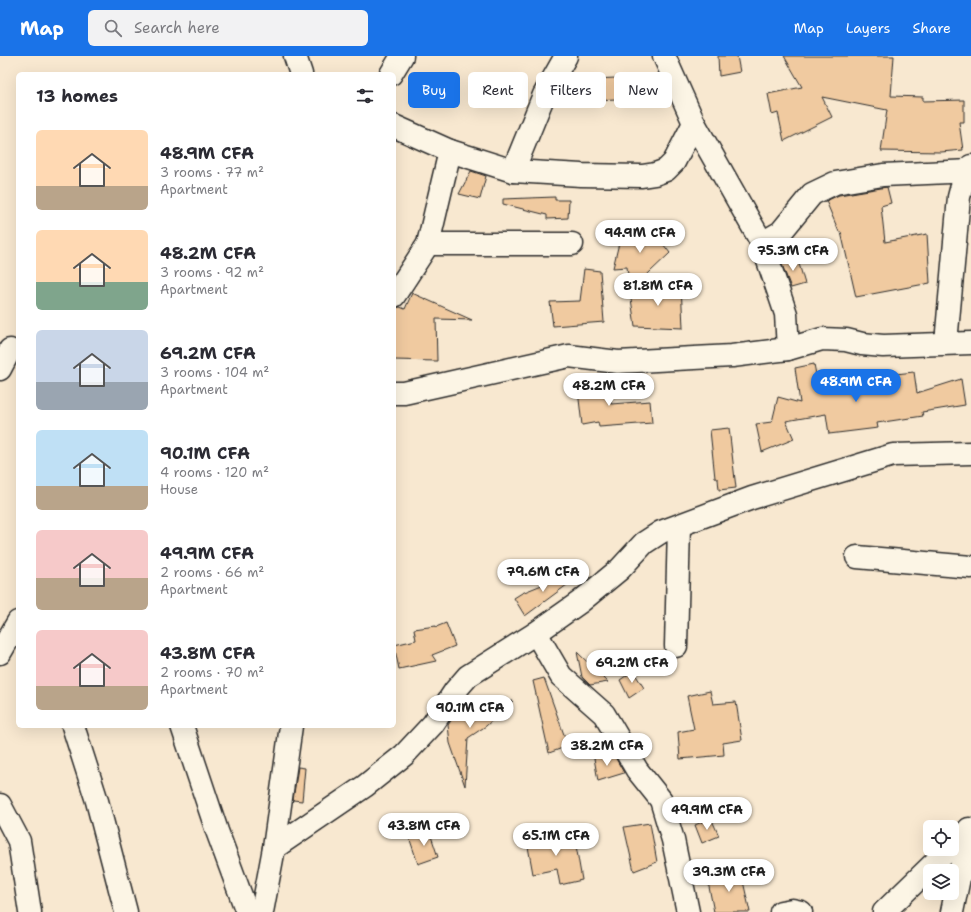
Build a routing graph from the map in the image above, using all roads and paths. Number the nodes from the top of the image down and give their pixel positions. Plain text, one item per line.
1 (295, 56) edge
2 (402, 56) edge
3 (566, 56) edge
4 (664, 56) edge
5 (300, 72) edge
6 (392, 72) edge
7 (694, 123) junction
8 (396, 127) edge
9 (450, 151) junction
10 (970, 170) edge
11 (513, 171) junction
12 (762, 243) junction
13 (428, 244) junction
14 (572, 244) dead end
15 (396, 293) edge
16 (946, 343) junction
17 (971, 343) edge
18 (9, 349) edge
19 (788, 349) junction
20 (0, 369) edge
21 (396, 393) edge
22 (971, 453) edge
23 (679, 526) junction
24 (857, 557) dead end
25 (971, 567) edge
26 (16, 627) edge
27 (536, 633) junction
28 (676, 646) dead end
29 (8, 649) edge
30 (74, 728) edge
31 (183, 728) edge
32 (291, 728) edge
33 (0, 805) edge
34 (970, 827) edge
35 (959, 839) edge
36 (274, 848) junction
37 (942, 856) edge
38 (30, 912) edge
39 (126, 912) edge
40 (247, 912) edge
41 (262, 912) edge
42 (688, 912) edge
43 (781, 912) edge
44 (801, 912) edge
45 (884, 912) edge
46 (952, 912) edge

1 - 5 street
2 - 6 street
3 - 11 street
4 - 7 street
7 - 11 street
7 - 12 street
8 - 9 street
9 - 11 street
9 - 13 street
10 - 12 street
10 - 16 street
12 - 19 street
13 - 14 street
13 - 15 street
16 - 17 street
16 - 19 street
18 - 20 street
19 - 21 street
22 - 23 street
23 - 27 street
23 - 28 street
24 - 25 street
26 - 29 street
27 - 36 street
27 - 42 street
30 - 39 street
31 - 40 street
32 - 36 street
33 - 38 street
34 - 35 street
34 - 46 street
36 - 41 street
37 - 45 street
43 - 44 street

